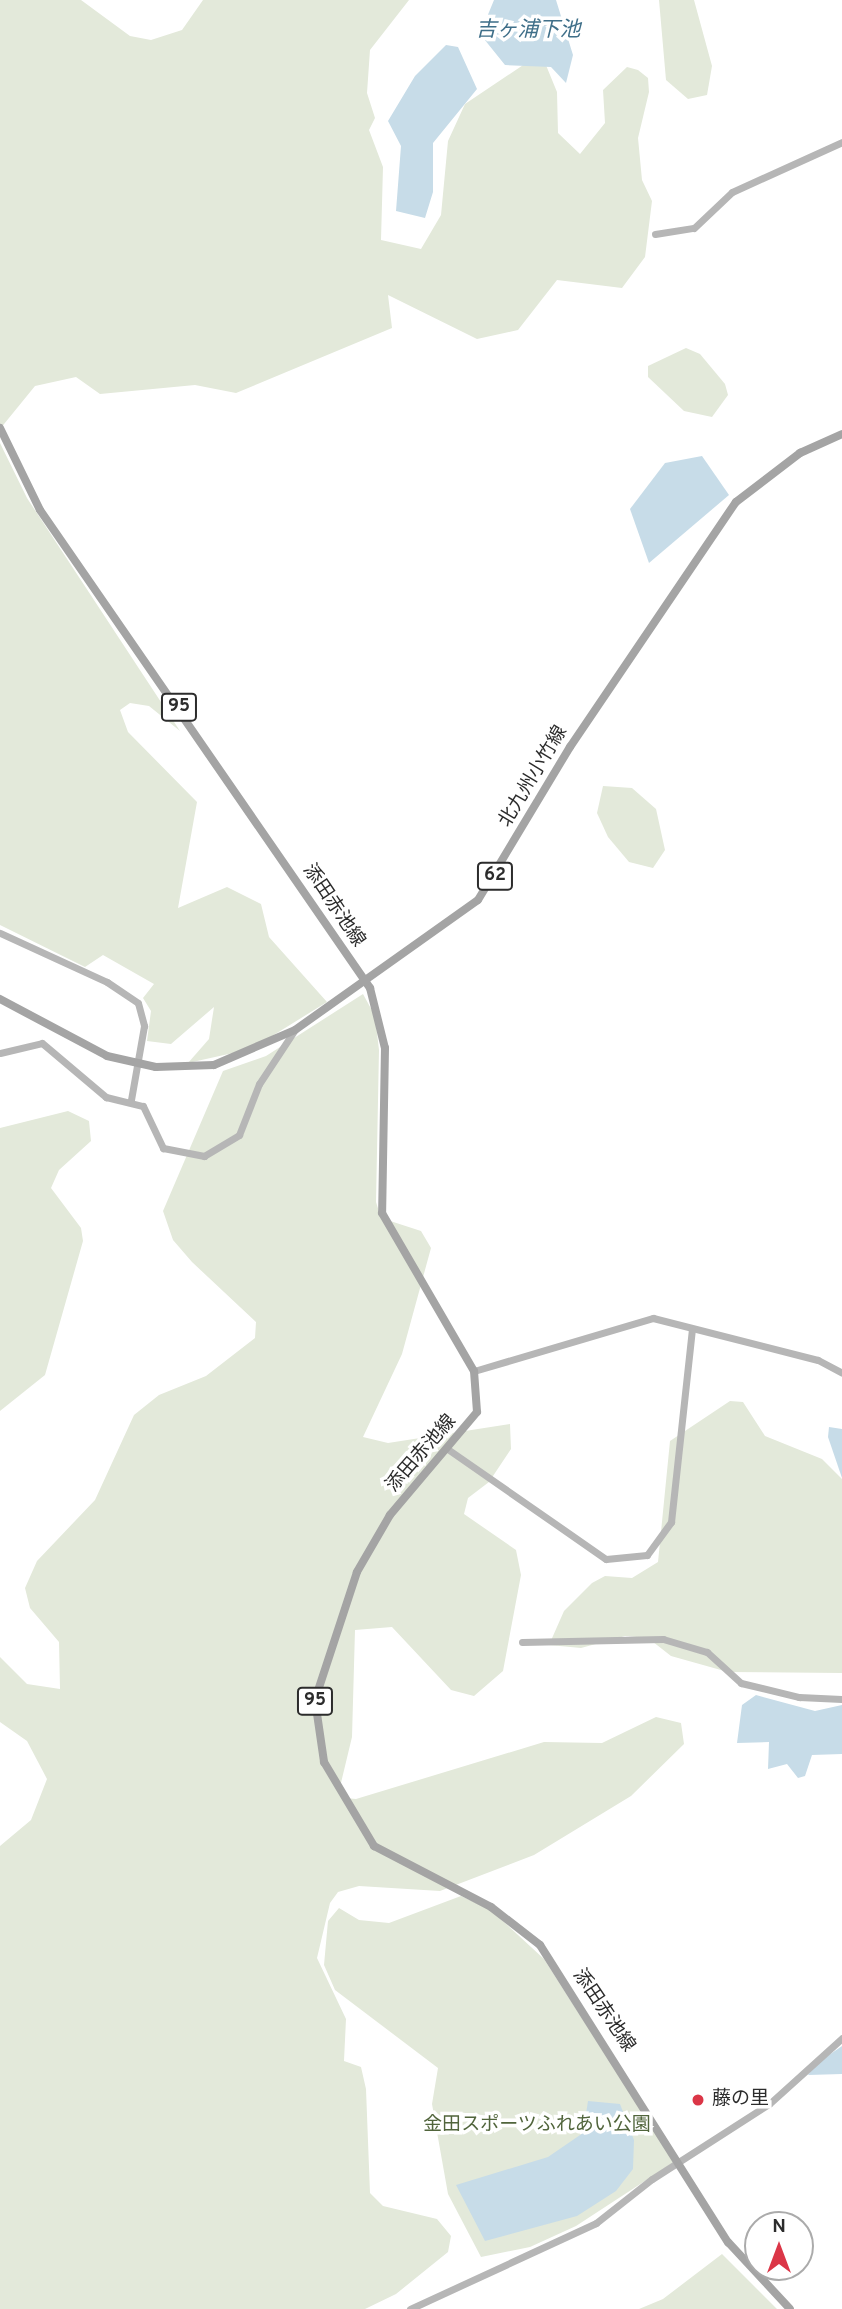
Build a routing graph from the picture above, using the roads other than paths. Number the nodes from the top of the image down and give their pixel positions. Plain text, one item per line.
1 (842, 142) edge
2 (655, 234) dead end
3 (0, 428) edge
4 (842, 434) edge
5 (0, 933) edge
6 (365, 982) junction
7 (0, 999) edge
8 (295, 1030) junction
9 (0, 1053) edge
10 (137, 1064) junction
11 (131, 1100) junction
12 (692, 1329) junction
13 (474, 1371) junction
14 (842, 1373) edge
15 (449, 1450) junction
16 (522, 1642) dead end
17 (842, 1699) edge
18 (842, 2038) edge
19 (678, 2161) junction
20 (410, 2309) edge
21 (790, 2309) edge

1 - 2 street
3 - 6 main road, 添田赤池線 / 95
4 - 6 main road, 北九州小竹線 / 62
5 - 10 street
6 - 8 main road, 北九州小竹線 / 62
6 - 13 main road, 添田赤池線 / 95
7 - 10 main road, 北九州小竹線 / 62
8 - 10 main road, 北九州小竹線 / 62
8 - 11 street
9 - 11 street
10 - 11 street
12 - 13 street
12 - 14 street
12 - 15 street
13 - 15 main road, 添田赤池線 / 95
15 - 19 main road, 添田赤池線 / 95
16 - 17 street
18 - 19 street
19 - 20 street
19 - 21 main road, 添田赤池線 / 95

